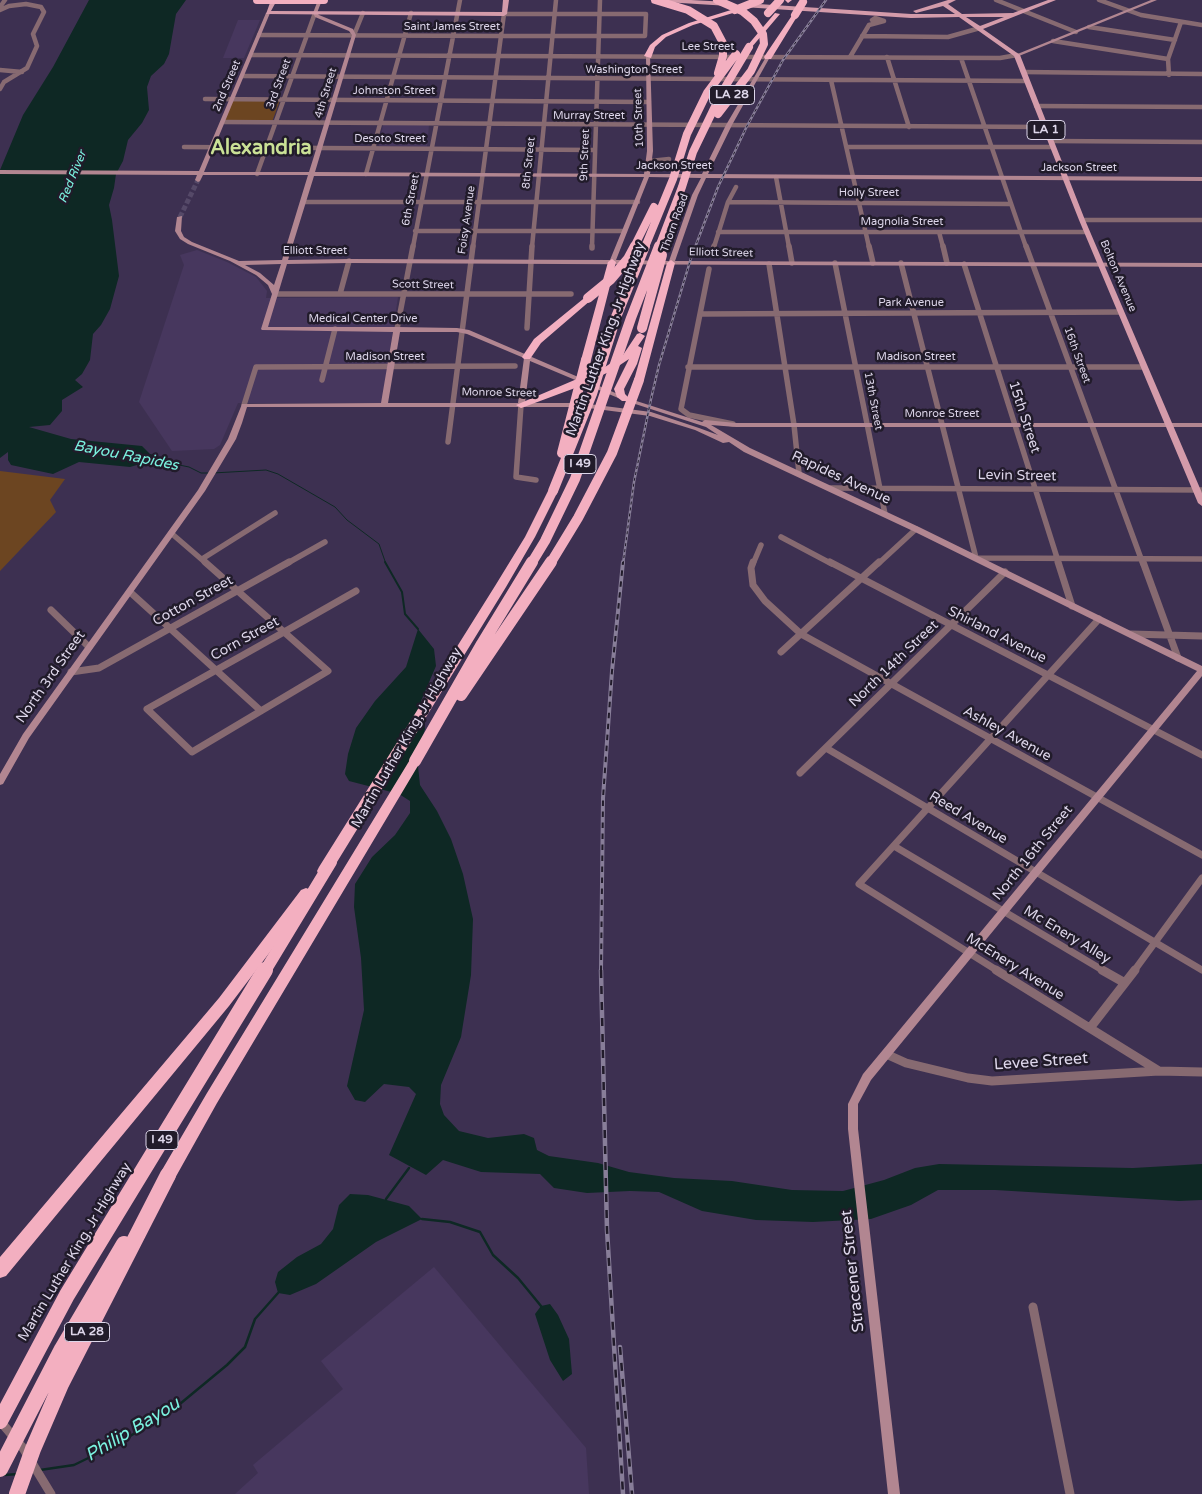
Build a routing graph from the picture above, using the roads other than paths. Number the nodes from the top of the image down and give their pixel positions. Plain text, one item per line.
1 (5, 0) edge
2 (257, 0) edge
3 (274, 0) edge
4 (320, 0) edge
5 (324, 0) edge
6 (460, 0) edge
7 (506, 0) edge
8 (556, 0) edge
9 (656, 0) edge
10 (665, 0) edge
11 (717, 0) edge
12 (752, 0) edge
13 (760, 0) edge
14 (784, 0) edge
15 (953, 0) edge
16 (996, 0) edge
17 (1053, 0) edge
18 (1099, 0) edge
19 (1155, 0) edge
20 (601, 1) edge
21 (803, 1) edge
22 (941, 2) edge
23 (0, 9) edge
24 (1127, 11) junction
25 (268, 12) junction
26 (1023, 12) junction
27 (315, 13) junction
28 (363, 13) junction
29 (411, 13) junction
30 (458, 13) junction
31 (504, 14) junction
32 (555, 14) junction
33 (599, 14) junction
34 (1014, 15) junction
35 (962, 16) junction
36 (874, 22) dead end
37 (1181, 22) junction
38 (1202, 25) edge
39 (1089, 27) junction
40 (980, 28) junction
41 (1076, 32) junction
42 (259, 35) junction
43 (307, 35) junction
44 (354, 36) junction
45 (404, 36) junction
46 (454, 36) junction
47 (501, 36) junction
48 (552, 36) junction
49 (599, 36) junction
50 (862, 36) junction
51 (1175, 40) junction
52 (1053, 41) junction
53 (746, 47) junction
54 (251, 55) junction
55 (300, 55) junction
56 (1018, 55) junction
57 (348, 56) junction
58 (399, 56) junction
59 (450, 56) junction
60 (648, 56) junction
61 (498, 57) junction
62 (550, 57) junction
63 (598, 57) junction
64 (768, 57) junction
65 (850, 57) junction
66 (887, 57) junction
67 (961, 58) junction
68 (1168, 60) junction
69 (0, 70) edge
70 (22, 72) junction
71 (1023, 72) junction
72 (1170, 74) junction
73 (1202, 74) edge
74 (242, 76) junction
75 (292, 77) junction
76 (342, 77) junction
77 (393, 77) junction
78 (446, 78) junction
79 (496, 78) junction
80 (548, 78) junction
81 (597, 78) junction
82 (647, 79) junction
83 (754, 79) junction
84 (831, 80) junction
85 (894, 80) junction
86 (969, 81) junction
87 (1026, 81) junction
88 (0, 89) edge
89 (707, 93) junction
90 (206, 99) dead end
91 (232, 99) junction
92 (284, 99) junction
93 (335, 100) junction
94 (386, 100) junction
95 (441, 100) junction
96 (492, 101) junction
97 (545, 101) junction
98 (596, 101) junction
99 (649, 102) junction
100 (1036, 106) junction
101 (1202, 107) edge
102 (222, 122) junction
103 (275, 122) junction
104 (328, 123) junction
105 (380, 123) junction
106 (437, 124) junction
107 (490, 124) junction
108 (543, 124) junction
109 (596, 125) junction
110 (648, 125) junction
111 (729, 126) junction
112 (842, 126) junction
113 (909, 127) junction
114 (984, 127) junction
115 (1045, 128) junction
116 (1202, 142) edge
117 (696, 144) junction
118 (1052, 144) junction
119 (990, 146) junction
120 (184, 147) dead end
121 (212, 147) junction
122 (266, 147) junction
123 (847, 147) junction
124 (320, 148) junction
125 (373, 148) junction
126 (432, 148) junction
127 (486, 149) junction
128 (540, 149) junction
129 (595, 150) junction
130 (669, 159) dead end
131 (650, 160) junction
132 (0, 172) edge
133 (201, 174) junction
134 (257, 174) junction
135 (312, 174) junction
136 (366, 174) junction
137 (427, 175) junction
138 (483, 175) junction
139 (538, 175) junction
140 (594, 176) junction
141 (647, 176) junction
142 (705, 176) junction
143 (776, 176) junction
144 (854, 177) junction
145 (1001, 178) junction
146 (1065, 178) junction
147 (674, 179) junction
148 (1202, 179) edge
149 (198, 180) tunnel mouth
150 (736, 188) dead end
151 (304, 202) junction
152 (422, 202) junction
153 (479, 202) junction
154 (535, 202) junction
155 (593, 202) junction
156 (638, 202) junction
157 (728, 202) junction
158 (781, 202) junction
159 (860, 203) junction
160 (1010, 204) junction
161 (180, 217) tunnel mouth
162 (670, 219) junction
163 (1082, 220) junction
164 (1202, 220) edge
165 (415, 231) junction
166 (533, 231) junction
167 (625, 231) junction
168 (475, 232) junction
169 (592, 232) junction
170 (718, 232) junction
171 (786, 232) junction
172 (867, 232) junction
173 (939, 232) junction
174 (1021, 232) junction
175 (1087, 232) junction
176 (592, 248) dead end
177 (712, 250) dead end
178 (349, 261) junction
179 (410, 261) junction
180 (285, 262) junction
181 (471, 262) junction
182 (532, 262) junction
183 (612, 262) junction
184 (671, 263) junction
185 (792, 263) junction
186 (835, 263) junction
187 (873, 263) junction
188 (901, 263) junction
189 (947, 263) junction
190 (239, 264) junction
191 (769, 264) junction
192 (964, 264) junction
193 (1032, 264) junction
194 (1100, 264) junction
195 (1202, 265) edge
196 (709, 269) dead end
197 (275, 294) junction
198 (340, 294) junction
199 (404, 294) junction
200 (529, 294) junction
201 (571, 294) dead end
202 (466, 295) junction
203 (1121, 312) junction
204 (914, 313) junction
205 (979, 313) junction
206 (1050, 313) junction
207 (701, 314) junction
208 (777, 314) junction
209 (846, 314) junction
210 (527, 328) dead end
211 (264, 329) joint
212 (334, 329) junction
213 (397, 329) junction
214 (462, 330) junction
215 (641, 332) junction
216 (527, 356) junction
217 (457, 366) junction
218 (515, 366) dead end
219 (785, 366) junction
220 (856, 366) junction
221 (1070, 366) junction
222 (325, 367) junction
223 (391, 367) junction
224 (688, 367) junction
225 (928, 367) junction
226 (996, 367) junction
227 (1144, 367) junction
228 (322, 380) dead end
229 (584, 381) junction
230 (625, 399) junction
231 (384, 404) junction
232 (452, 404) junction
233 (244, 405) junction
234 (521, 405) junction
235 (682, 417) junction
236 (794, 424) junction
237 (736, 425) junction
238 (942, 425) junction
239 (1014, 425) junction
240 (1092, 425) junction
241 (1169, 425) junction
242 (1202, 425) edge
243 (868, 426) junction
244 (448, 442) dead end
245 (747, 450) junction
246 (224, 453) joint
247 (799, 473) junction
248 (536, 480) dead end
249 (831, 488) junction
250 (880, 488) junction
251 (957, 488) junction
252 (1034, 488) junction
253 (1116, 490) junction
254 (1199, 490) edge
255 (201, 491) joint
256 (552, 491) junction
257 (1202, 503) edge
258 (275, 513) dead end
259 (885, 514) junction
260 (916, 528) junction
261 (171, 533) junction
262 (781, 537) dead end
263 (324, 542) dead end
264 (761, 545) dead end
265 (976, 558) junction
266 (1056, 558) junction
267 (202, 559) junction
268 (1141, 559) junction
269 (1202, 559) edge
270 (1005, 572) junction
271 (862, 579) junction
272 (239, 591) junction
273 (356, 591) dead end
274 (130, 592) junction
275 (1072, 606) junction
276 (51, 610) dead end
277 (1099, 619) junction
278 (951, 625) junction
279 (170, 629) junction
280 (284, 632) junction
281 (801, 634) junction
282 (1130, 634) junction
283 (1169, 635) junction
284 (1202, 636) edge
285 (88, 647) junction
286 (781, 652) dead end
287 (1178, 658) junction
288 (215, 670) junction
289 (1202, 670) edge
290 (71, 672) junction
291 (1048, 675) junction
292 (891, 684) junction
293 (261, 711) junction
294 (1153, 730) junction
295 (991, 739) junction
296 (826, 748) junction
297 (1202, 755) edge
298 (415, 761) junction
299 (800, 773) dead end
300 (0, 782) edge
301 (1097, 797) junction
302 (928, 808) junction
303 (894, 846) junction
304 (1202, 855) edge
305 (331, 862) junction
306 (1036, 872) junction
307 (1202, 878) edge
308 (1003, 911) junction
309 (1156, 942) junction
310 (969, 953) junction
311 (1202, 970) edge
312 (1125, 984) junction
313 (1090, 1028) junction
314 (886, 1054) junction
315 (1158, 1070) junction
316 (1202, 1072) edge
317 (168, 1175) junction
318 (0, 1270) edge
319 (1033, 1307) dead end
320 (0, 1421) edge
321 (0, 1469) edge
322 (17, 1494) edge
323 (51, 1494) edge
324 (894, 1494) edge
325 (1070, 1494) edge

1 - 23 street
2 - 5 highway, bridge
3 - 25 main road, 2nd Street
4 - 27 main road, 3rd Street
6 - 30 street, 6th Street
7 - 31 main road, Foisy Avenue
8 - 32 street, 8th Street
9 - 89 highway, LA 28, bridge
10 - 35 main road
11 - 117 highway, LA 28, bridge
12 - 22 main road
13 - 60 highway, bridge
14 - 53 highway, Martin Luther King, Jr Highway / I 49
14 - 53 highway, Martin Luther King, Jr Highway / I 49, bridge
15 - 22 main road
16 - 26 street
17 - 26 main road
18 - 24 street
19 - 24 main road, Lee Street
20 - 33 street, 9th Street
21 - 64 highway, bridge
22 - 35 main road
23 - 70 street
24 - 37 street
24 - 39 main road, Lee Street
25 - 27 main road
25 - 42 main road, 2nd Street
26 - 34 main road
26 - 41 street
27 - 28 main road
27 - 43 street, 3rd Street
27 - 44 main road
28 - 29 main road
28 - 44 street, 4th Street
29 - 30 main road
29 - 45 street
30 - 31 main road
30 - 46 street, 6th Street
31 - 32 street
31 - 47 street, Foisy Avenue
32 - 33 street
32 - 48 street, 8th Street
33 - 49 street, 9th Street
33 - 49 street, Saint James Street
34 - 35 main road
34 - 40 main road
35 - 40 main road
36 - 50 street
37 - 38 street
37 - 51 street
39 - 41 main road, Lee Street
39 - 51 street
40 - 50 street
40 - 56 main road
41 - 52 main road, Lee Street
42 - 43 street, Saint James Street
42 - 54 main road, 2nd Street
43 - 44 street, Saint James Street
43 - 55 street, 3rd Street
44 - 45 street, Saint James Street
44 - 57 main road, 4th Street
45 - 46 street, Saint James Street
45 - 58 street
46 - 47 street, Saint James Street
46 - 59 street, 6th Street
47 - 48 street, Saint James Street
47 - 61 street, Foisy Avenue
48 - 49 street, Saint James Street
48 - 62 street, 8th Street
49 - 63 street, 9th Street
50 - 65 street
51 - 68 street
52 - 56 main road, Lee Street
52 - 68 street
53 - 89 highway, Martin Luther King, Jr Highway / I 49, bridge
53 - 117 highway, Martin Luther King, Jr Highway / I 49, bridge
54 - 55 street, Lee Street
54 - 74 main road, 2nd Street
55 - 57 street, Lee Street
55 - 75 street, 3rd Street
56 - 67 street, Lee Street
56 - 71 main road, Bolton Avenue / LA 1
57 - 58 street, Lee Street
57 - 76 main road, 4th Street
58 - 59 street, Lee Street
58 - 77 street
59 - 61 street, Lee Street
59 - 78 street, 6th Street
60 - 63 street, Lee Street
60 - 64 street, Lee Street
60 - 82 main road, 10th Street
61 - 62 street, Lee Street
61 - 79 street, Foisy Avenue
62 - 63 street, Lee Street
62 - 80 street, 8th Street
63 - 81 street, 9th Street
64 - 65 street, Lee Street
64 - 83 main road, Thorn Road
65 - 66 street, Lee Street
66 - 67 street, Lee Street
66 - 85 street
67 - 86 street, 16th Street
68 - 72 street
69 - 70 street
70 - 88 street
71 - 72 street
71 - 87 main road, Bolton Avenue / LA 1
72 - 73 street
74 - 75 street, Washington Street
74 - 91 main road, 2nd Street
75 - 76 street, Washington Street
75 - 92 street, 3rd Street
76 - 77 street, Washington Street
76 - 93 main road, 4th Street
77 - 78 street, Washington Street
77 - 94 street
78 - 79 street, Washington Street
78 - 95 street, 6th Street
79 - 80 street, Washington Street
79 - 96 street, Foisy Avenue
80 - 81 street, Washington Street
80 - 97 street, 8th Street
81 - 82 street, Washington Street
81 - 98 street, 9th Street
82 - 83 street, Washington Street
82 - 99 main road, 10th Street
83 - 84 street, Washington Street
83 - 111 main road, Thorn Road
84 - 85 street, Washington Street
84 - 112 street
85 - 86 street, Washington Street
85 - 113 street
86 - 87 street, Washington Street
86 - 114 street, 16th Street
87 - 100 main road, Bolton Avenue / LA 1
89 - 147 highway, Martin Luther King, Jr Highway / I 49, bridge
90 - 91 street, Johnston Street
91 - 92 street, Johnston Street
91 - 102 main road, 2nd Street
92 - 93 street, Johnston Street
92 - 103 street, 3rd Street
93 - 94 street, Johnston Street
93 - 104 main road, 4th Street
94 - 95 street, Johnston Street
94 - 105 street
95 - 96 street, Johnston Street
95 - 106 street, 6th Street
96 - 97 street, Johnston Street
96 - 107 street, Foisy Avenue
97 - 98 street
97 - 108 street, 8th Street
98 - 99 street
98 - 109 street, 9th Street
99 - 110 main road, 10th Street
100 - 101 street
100 - 115 main road, Bolton Avenue / LA 1
102 - 103 street, Murray Street
102 - 121 main road, 2nd Street
103 - 104 street, Murray Street
103 - 122 street, 3rd Street
104 - 105 street, Murray Street
104 - 124 main road, 4th Street
105 - 106 street, Murray Street
105 - 125 street
106 - 107 street, Murray Street
106 - 126 street, 6th Street
107 - 108 street, Murray Street
107 - 127 street, Foisy Avenue
108 - 109 street, Murray Street
108 - 128 street, 8th Street
109 - 110 street, Murray Street
109 - 129 street, 9th Street
110 - 111 street, Murray Street
110 - 131 main road, 10th Street
111 - 112 street, Murray Street
111 - 142 main road, Thorn Road
112 - 113 street, Murray Street
112 - 123 street
113 - 114 street, Murray Street
114 - 115 street, Murray Street
114 - 119 street, 16th Street
115 - 118 main road, Bolton Avenue / LA 1
116 - 118 street
117 - 162 highway, Martin Luther King, Jr Highway / I 49, bridge
118 - 119 street
118 - 146 main road, Bolton Avenue / LA 1
119 - 123 street
119 - 145 street, 16th Street
120 - 121 street, Desoto Street
121 - 122 street, Desoto Street
121 - 133 main road, 2nd Street
122 - 124 street, Desoto Street
122 - 134 street, 3rd Street
123 - 144 street
124 - 125 street, Desoto Street
124 - 135 main road, 4th Street
125 - 126 street, Desoto Street
125 - 136 street
126 - 127 street, Desoto Street
126 - 137 street, 6th Street
127 - 128 street, Desoto Street
127 - 138 street, Foisy Avenue
128 - 129 street, Desoto Street
128 - 139 street, 8th Street
129 - 140 street, 9th Street
130 - 131 street
131 - 141 main road, 10th Street
132 - 133 main road, Jackson Street
133 - 134 main road, Jackson Street
133 - 149 main road, 2nd Street
134 - 135 main road, Jackson Street
135 - 136 main road, Jackson Street
135 - 151 main road, 4th Street
136 - 137 main road, Jackson Street
137 - 138 main road, Jackson Street
137 - 152 street, 6th Street
138 - 139 main road, Jackson Street
138 - 153 street, Foisy Avenue
139 - 140 main road, Jackson Street
139 - 154 street, 8th Street
140 - 141 main road, Jackson Street
140 - 155 street, 9th Street
141 - 142 main road, Jackson Street
141 - 156 main road, 10th Street
142 - 143 main road, Jackson Street
142 - 184 main road, Thorn Road
143 - 144 main road, Jackson Street
143 - 158 street
144 - 145 main road, Jackson Street
144 - 159 street
145 - 146 main road, Jackson Street
145 - 160 street, 16th Street
146 - 148 main road, Jackson Street
146 - 163 main road, Bolton Avenue
147 - 216 highway, bridge
147 - 256 highway, Martin Luther King, Jr Highway / I 49, bridge
150 - 157 street
151 - 152 street
151 - 180 main road, 4th Street
152 - 153 street
152 - 165 street, 6th Street
153 - 154 street
153 - 168 street, Foisy Avenue
154 - 155 street
154 - 166 street, 8th Street
155 - 156 street
155 - 169 street, 9th Street
156 - 167 main road, 10th Street
157 - 158 street, Holly Street
157 - 170 street
158 - 159 street, Holly Street
158 - 171 street
159 - 160 street, Holly Street
159 - 172 street
160 - 174 street, 16th Street
161 - 190 main road, Elliott Street
162 - 215 highway, bridge
162 - 298 highway, Martin Luther King, Jr Highway / I 49, bridge
163 - 164 street
163 - 175 main road, Bolton Avenue
165 - 168 street
165 - 179 street, 6th Street
166 - 168 street
166 - 169 street
166 - 182 street, 8th Street
167 - 169 street
167 - 183 main road, 10th Street
168 - 181 street, Foisy Avenue
169 - 176 street, 9th Street
170 - 171 street, Magnolia Street
170 - 177 street
171 - 172 street, Magnolia Street
171 - 185 street
172 - 173 street, Magnolia Street
172 - 187 street
173 - 174 street, Magnolia Street
173 - 189 street
174 - 175 street, Magnolia Street
174 - 193 street, 16th Street
175 - 194 main road, Bolton Avenue
178 - 179 main road, Elliott Street
178 - 180 main road, Elliott Street
178 - 198 street
179 - 181 main road, Elliott Street
179 - 199 street, 6th Street
180 - 190 main road, Elliott Street
180 - 197 main road, 4th Street
181 - 182 main road, Elliott Street
181 - 202 street, Foisy Avenue
182 - 183 main road, Elliott Street
182 - 200 street, 8th Street
183 - 184 main road, Elliott Street
183 - 256 highway, bridge
184 - 191 main road, Elliott Street
184 - 298 highway, bridge
185 - 186 main road, Elliott Street
185 - 191 main road, Elliott Street
186 - 187 main road, Elliott Street
186 - 209 street, 13th Street
187 - 188 main road, Elliott Street
188 - 189 main road, Elliott Street
188 - 204 street
189 - 192 main road, Elliott Street
190 - 197 main road, Elliott Street
191 - 208 street
192 - 193 main road, Elliott Street
192 - 205 street, 15th Street
193 - 194 main road, Elliott Street
193 - 206 street, 16th Street
194 - 195 main road, Elliott Street
194 - 203 main road, Bolton Avenue
196 - 207 street
197 - 198 street, Scott Street
197 - 211 main road, 4th Street
198 - 199 street, Scott Street
199 - 202 street, Scott Street
199 - 213 street, 6th Street
200 - 201 street, Scott Street
200 - 202 street, Scott Street
200 - 210 street, 8th Street
202 - 214 street, Foisy Avenue
203 - 206 street, Park Avenue
203 - 227 main road, Bolton Avenue
204 - 205 street, Park Avenue
204 - 209 street, Park Avenue
204 - 225 street
205 - 206 street, Park Avenue
205 - 226 street, 15th Street
206 - 221 street, 16th Street
207 - 208 street, Park Avenue
207 - 224 street
208 - 209 street, Park Avenue
208 - 219 street
209 - 220 street, 13th Street
211 - 212 main road, Medical Center Drive
212 - 213 main road, Medical Center Drive
212 - 222 street
213 - 214 main road, Medical Center Drive
213 - 223 main road, 6th Street
214 - 216 main road, Rapides Avenue
214 - 217 street, Foisy Avenue
215 - 229 highway
215 - 230 highway
216 - 229 main road, Rapides Avenue
216 - 234 main road
217 - 218 street, Madison Street
217 - 223 street, Madison Street
217 - 232 street, Foisy Avenue
219 - 220 street, Madison Street
219 - 224 street, Madison Street
219 - 236 street
220 - 225 street, Madison Street
220 - 243 street, 13th Street
221 - 226 street, Madison Street
221 - 227 street, Madison Street
221 - 240 street, 16th Street
222 - 223 street, Madison Street
222 - 228 street
222 - 233 street, Madison Street
223 - 231 main road, 6th Street
224 - 237 street
225 - 226 street, Madison Street
225 - 238 street
226 - 239 street, 15th Street
227 - 241 main road, Bolton Avenue
229 - 230 main road, Rapides Avenue
229 - 234 highway
230 - 235 main road, Rapides Avenue
231 - 232 main road, Monroe Street
231 - 233 main road, Monroe Street
232 - 234 main road, Monroe Street
232 - 244 street, Foisy Avenue
233 - 246 main road
234 - 245 main road, Monroe Street
234 - 248 street
235 - 237 main road, Monroe Street
235 - 245 main road, Rapides Avenue
236 - 237 main road, Monroe Street
236 - 243 main road, Monroe Street
236 - 247 street
238 - 239 main road, Monroe Street
238 - 243 main road, Monroe Street
238 - 251 street
239 - 240 main road, Monroe Street
239 - 252 street, 15th Street
240 - 241 main road, Monroe Street
240 - 253 street, 16th Street
241 - 242 main road, Monroe Street
241 - 254 main road, Bolton Avenue
243 - 250 street, 13th Street
245 - 247 main road, Rapides Avenue
246 - 255 main road
247 - 249 main road, Rapides Avenue
249 - 250 street, Levin Street
249 - 259 main road, Rapides Avenue
250 - 251 street, Levin Street
250 - 259 street, 13th Street
251 - 252 street, Levin Street
251 - 265 street
252 - 253 street, Levin Street
252 - 266 street, 15th Street
253 - 254 street, Levin Street
253 - 268 street, 16th Street
254 - 257 main road, Bolton Avenue
255 - 261 main road, North 3rd Street
256 - 305 highway, Martin Luther King, Jr Highway / I 49
258 - 267 street
259 - 260 main road, Rapides Avenue
260 - 265 main road, Rapides Avenue
260 - 271 street
261 - 267 street
261 - 274 main road, North 3rd Street
262 - 271 street, Shirland Avenue
263 - 272 street, Cotton Street
264 - 281 street, Ashley Avenue
265 - 266 street
265 - 270 main road, Rapides Avenue
266 - 268 street
266 - 275 street, 15th Street
267 - 272 street
268 - 269 street
268 - 283 street, 16th Street
270 - 275 main road, Rapides Avenue
270 - 278 street, North 14th Street
271 - 278 street, Shirland Avenue
271 - 281 street
272 - 279 street, Cotton Street
272 - 280 street
273 - 280 street, Corn Street
274 - 279 street
274 - 285 main road, North 3rd Street
275 - 277 main road, Rapides Avenue
276 - 285 street
277 - 282 main road, Rapides Avenue
277 - 291 street
278 - 291 street, Shirland Avenue
278 - 292 street, North 14th Street
279 - 288 street
279 - 290 street, Cotton Street
280 - 288 street, Corn Street
280 - 293 street
281 - 286 street
281 - 292 street, Ashley Avenue
282 - 283 street
282 - 287 main road, Rapides Avenue
283 - 284 street
283 - 287 street, 16th Street
285 - 290 main road, North 3rd Street
287 - 289 main road, Rapides Avenue
288 - 293 street
288 - 293 street, Corn Street
289 - 294 main road, North 16th Street
290 - 300 main road, North 3rd Street
291 - 294 street, Shirland Avenue
291 - 295 street
292 - 295 street, Ashley Avenue
292 - 296 street, North 14th Street
294 - 297 street, Shirland Avenue
294 - 301 main road, North 16th Street
295 - 301 street, Ashley Avenue
295 - 302 street
296 - 299 street, North 14th Street
296 - 302 street, Reed Avenue
298 - 317 highway, Martin Luther King, Jr Highway / I 49
301 - 304 street, Ashley Avenue
301 - 306 main road, North 16th Street
302 - 303 street
302 - 306 street, Reed Avenue
303 - 308 street, Mc Enery Alley
303 - 310 street, McEnery Avenue
305 - 318 highway, bridge
305 - 320 highway, Martin Luther King, Jr Highway / I 49, bridge
306 - 308 main road, North 16th Street
306 - 309 street, Reed Avenue
307 - 309 street
308 - 310 main road, North 16th Street
308 - 312 street, Mc Enery Alley
309 - 311 street, Reed Avenue
309 - 312 street
310 - 313 street, McEnery Avenue
310 - 314 main road, North 16th Street
312 - 313 street
313 - 315 street, McEnery Avenue
314 - 315 street, Levee Street
314 - 324 main road, Stracener Street
315 - 316 street, Levee Street
317 - 321 highway, Martin Luther King, Jr Highway / I 49, bridge
317 - 322 highway, LA 28, bridge
319 - 325 street
320 - 323 street

